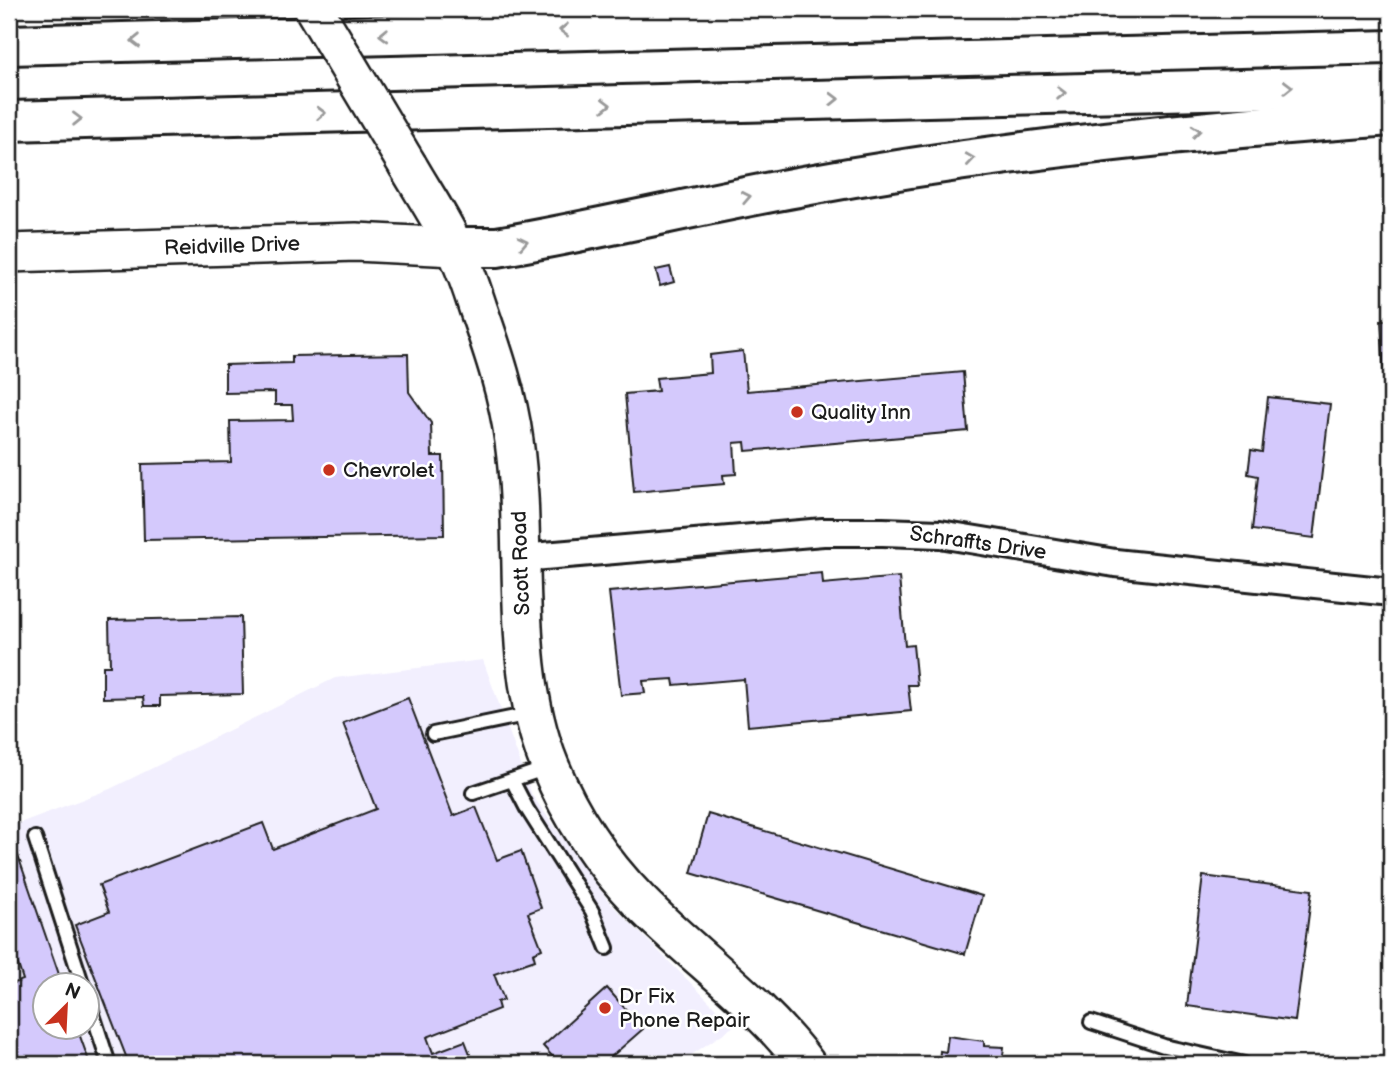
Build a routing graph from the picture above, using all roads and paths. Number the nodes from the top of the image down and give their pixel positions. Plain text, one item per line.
1 (314, 9) edge
2 (1391, 9) edge
3 (9, 45) edge
4 (1391, 85) edge
5 (1391, 116) edge
6 (9, 121) edge
7 (455, 247) junction
8 (9, 253) edge
9 (521, 558) junction
10 (1391, 592) edge
11 (534, 713) junction
12 (433, 734) dead end
13 (550, 766) junction
14 (512, 780) junction
15 (473, 793) dead end
16 (35, 838) dead end
17 (607, 948) dead end
18 (79, 972) edge
19 (1091, 1022) dead end
20 (102, 1042) edge
21 (109, 1064) edge
22 (806, 1064) edge
23 (1244, 1064) edge

1 - 7 main road, Scott Road, bridge
2 -> 3 highway
6 -> 4 highway
7 -> 5 highway
7 - 8 main road, Reidville Drive
7 - 9 main road, Scott Road
9 - 10 street, Schraffts Drive
9 - 11 main road, Scott Road
11 - 12 lane
11 - 13 main road, Scott Road
13 - 14 lane
13 - 22 main road, Scott Road
14 - 15 lane
14 - 17 lane
16 - 18 lane
19 - 23 lane
20 - 21 lane

